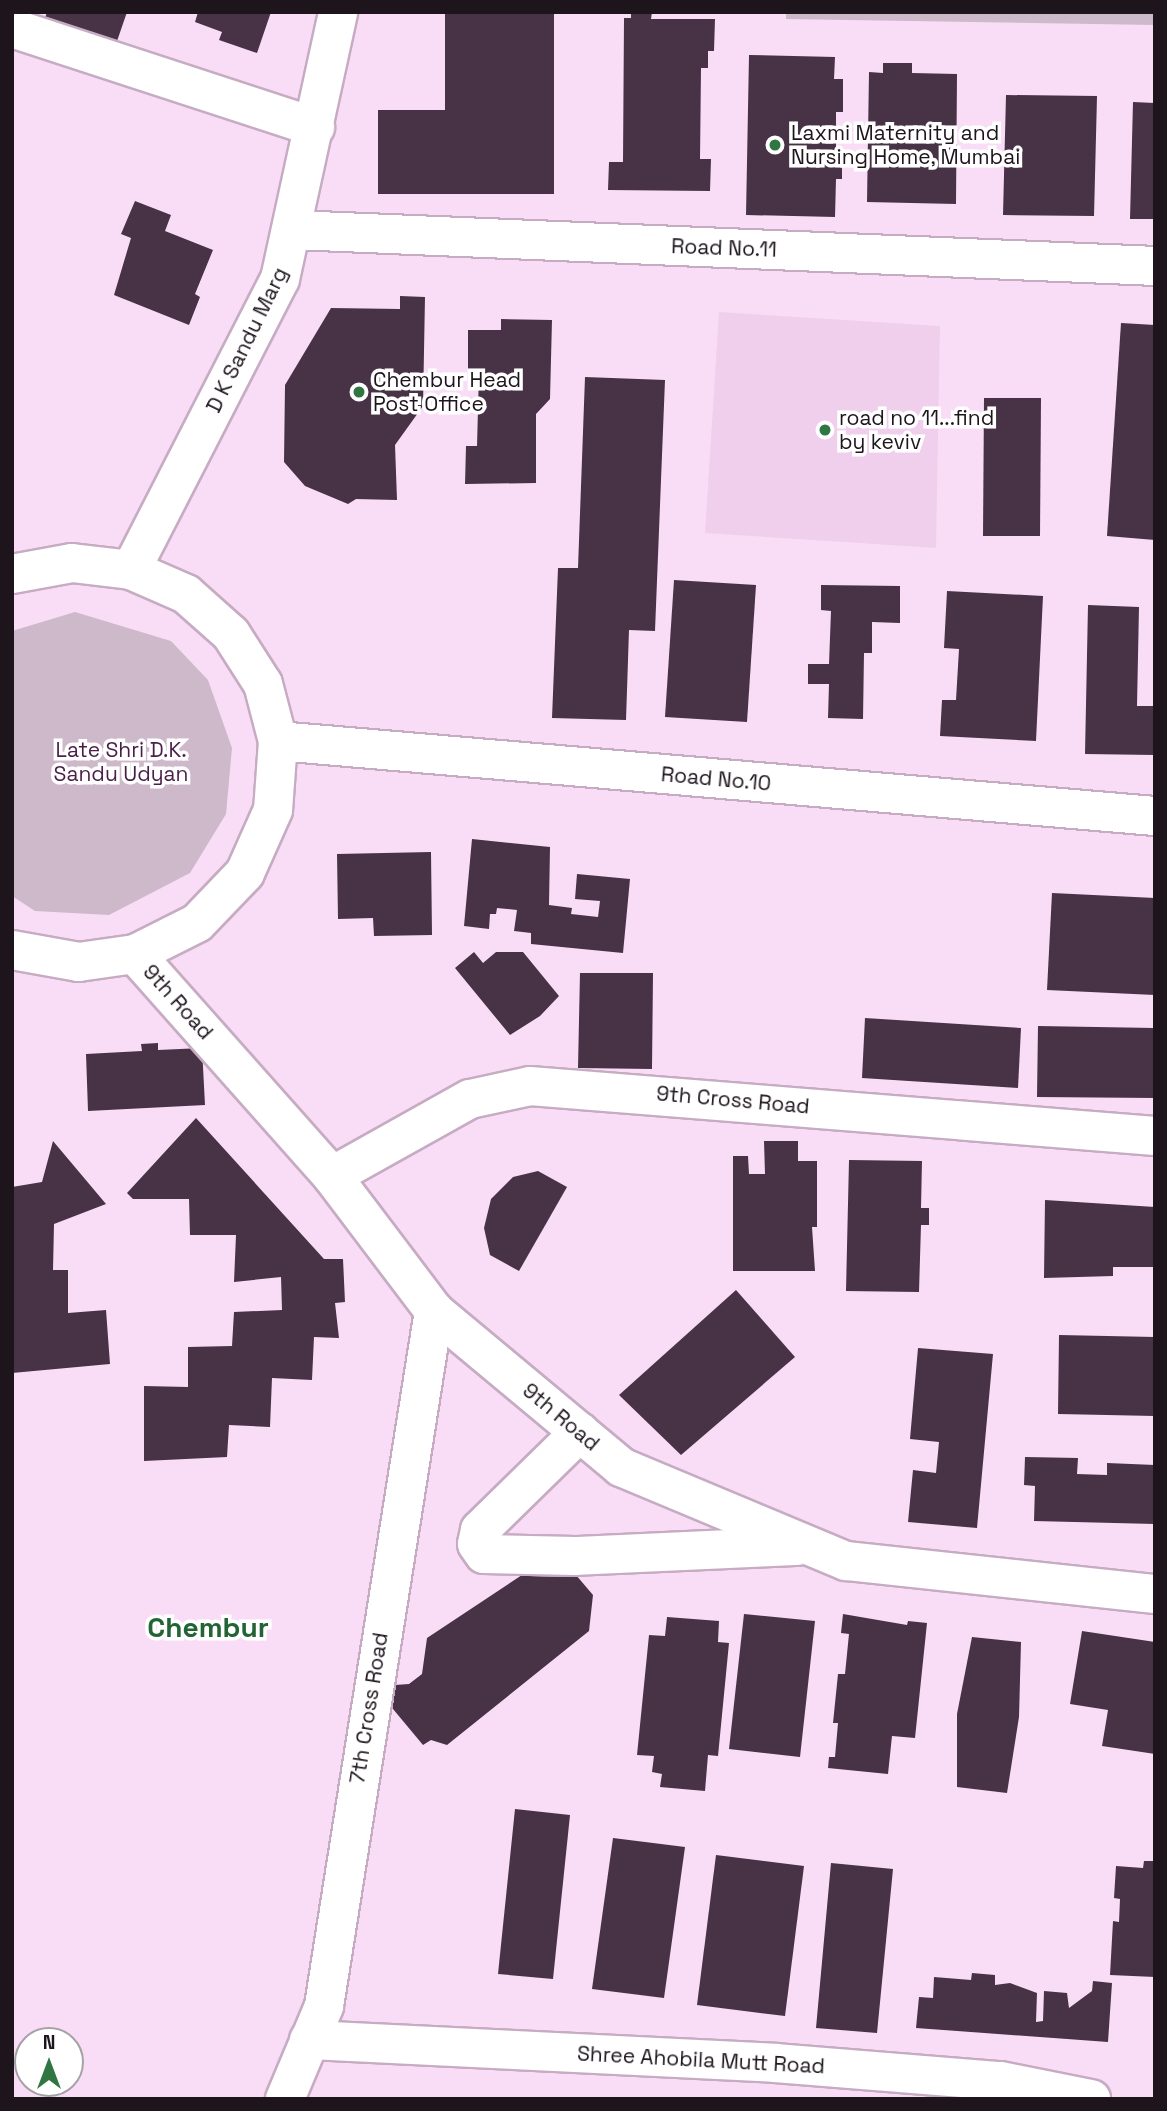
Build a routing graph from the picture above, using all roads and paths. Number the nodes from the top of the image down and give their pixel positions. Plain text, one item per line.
1 (338, 12) edge
2 (12, 28) edge
3 (315, 127) junction
4 (294, 230) junction
5 (1155, 266) edge
6 (131, 570) junction
7 (12, 574) edge
8 (278, 741) junction
9 (1155, 816) edge
10 (12, 950) edge
11 (135, 954) junction
12 (1155, 1136) edge
13 (332, 1176) junction
14 (434, 1311) junction
15 (580, 1432) junction
16 (810, 1546) junction
17 (1155, 1594) edge
18 (309, 2040) junction
19 (285, 2099) edge
20 (1091, 2099) edge

1 - 3 street, D K Sandu Marg
2 - 3 street
3 - 4 street, D K Sandu Marg
4 - 5 street, Road No.11
4 - 6 street, D K Sandu Marg
6 - 7 street
6 - 8 street
8 - 9 street, Road No.10
8 - 11 street
10 - 11 street
11 - 13 street, 9th Road
12 - 13 street, 9th Cross Road
13 - 14 street, 9th Road
14 - 15 street, 9th Road
14 - 18 street, 7th Cross Road
15 - 16 street, 9th Road
15 - 16 street
16 - 17 street, 9th Road
18 - 19 street, 7th Cross Road
18 - 20 street, Shree Ahobila Mutt Road

